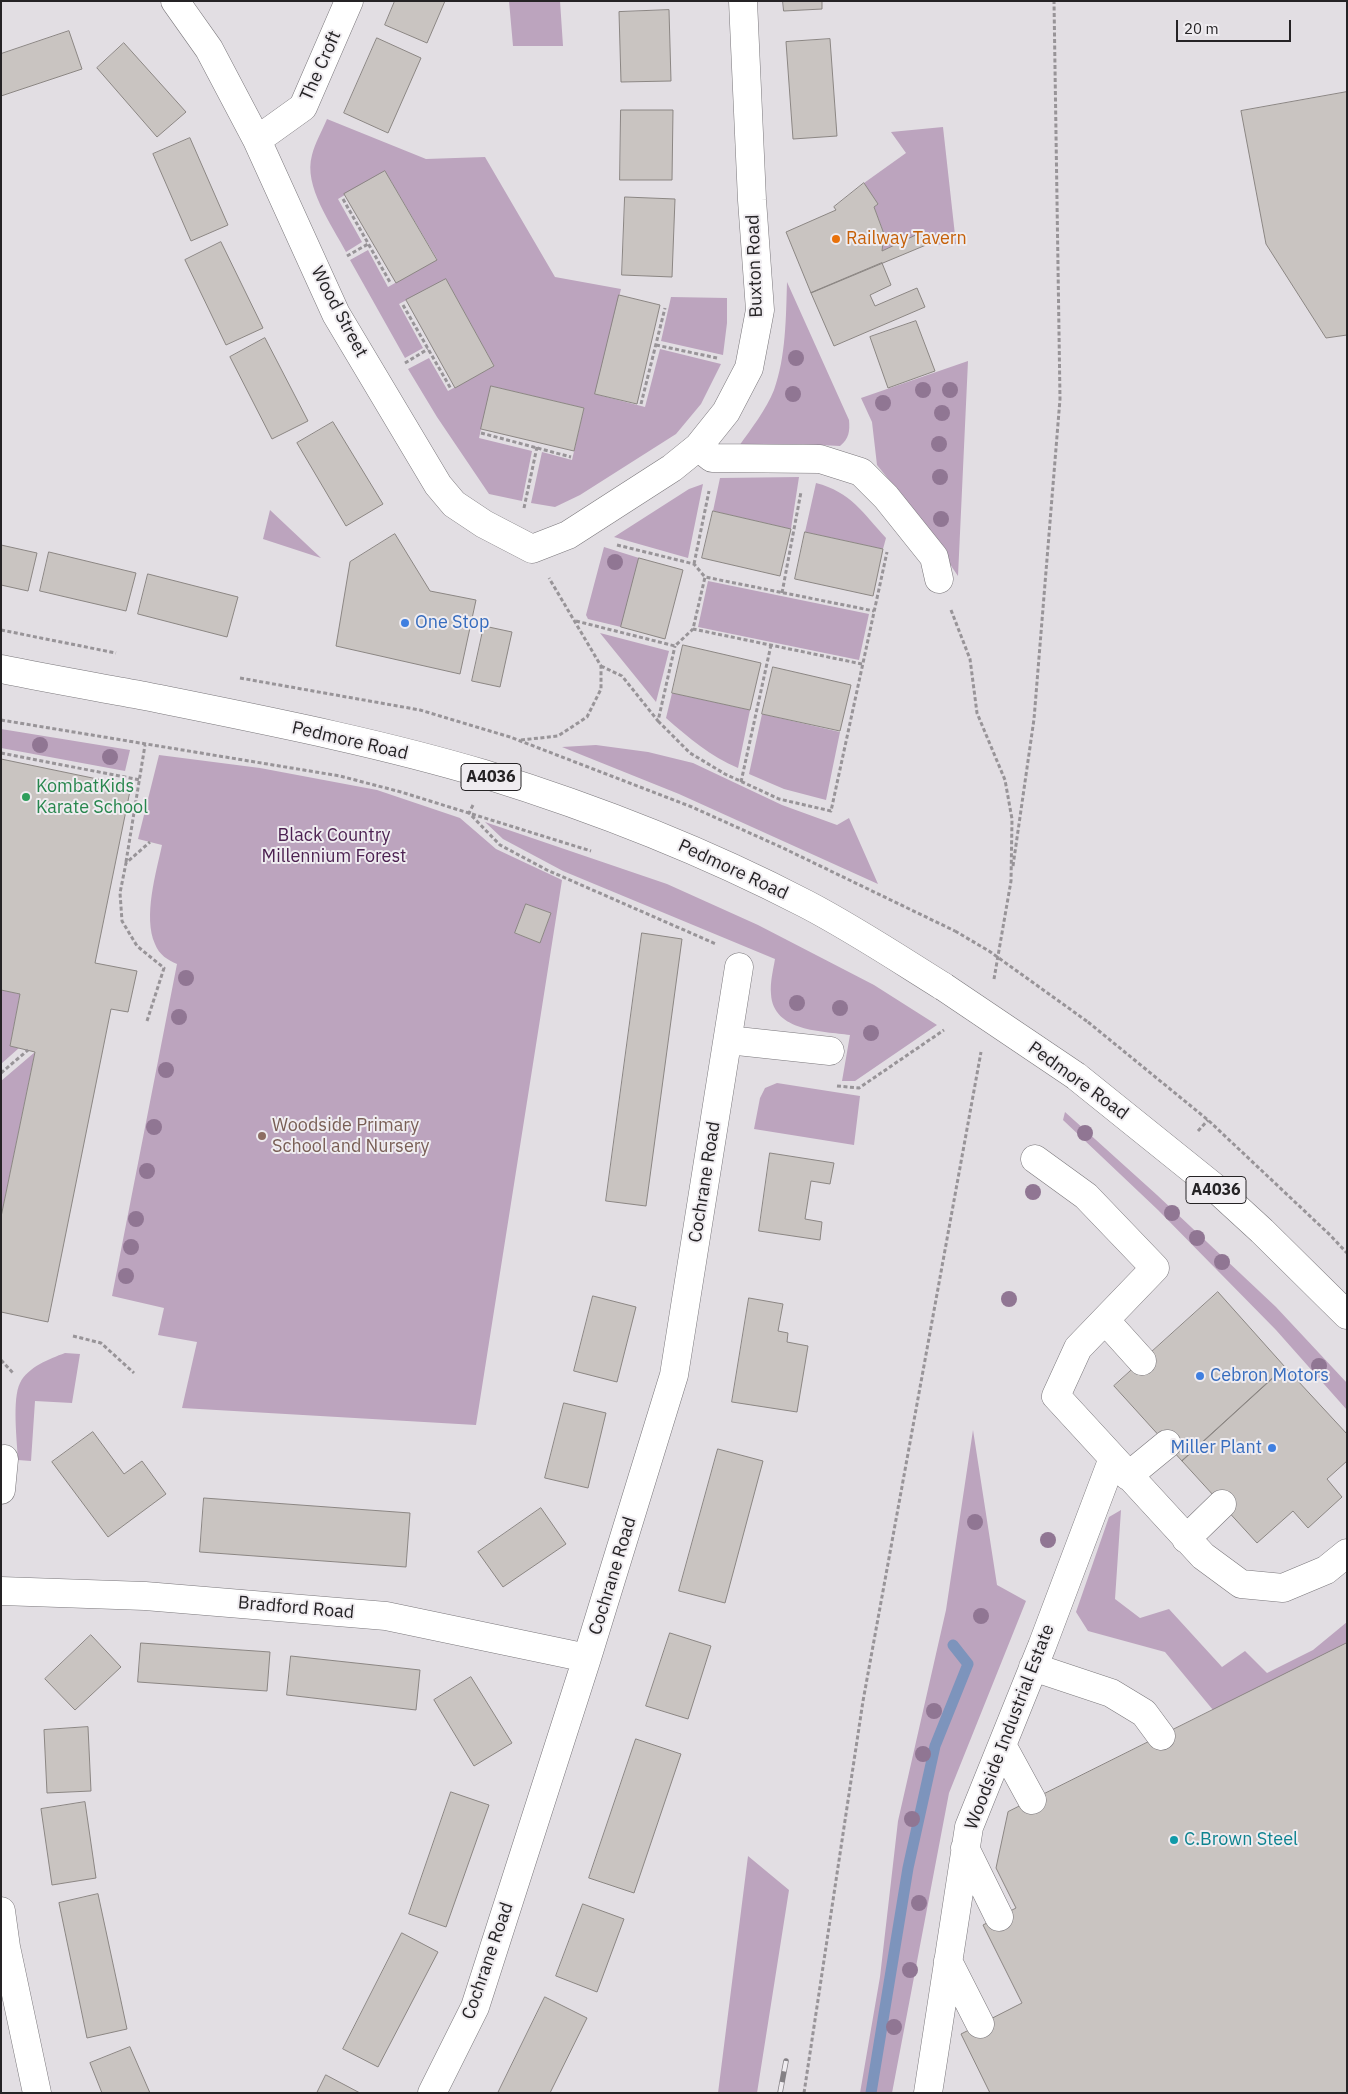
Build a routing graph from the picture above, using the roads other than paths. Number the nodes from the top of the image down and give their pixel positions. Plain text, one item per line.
1 (175, 1) edge
2 (349, 1) edge
3 (742, 1) edge
4 (257, 140) junction
5 (698, 448) junction
6 (568, 535) joint
7 (939, 579) road end
8 (1, 669) edge
9 (739, 967) dead end
10 (728, 1040) junction
11 (830, 1051) dead end
12 (1035, 1159) dead end
13 (1347, 1315) edge
14 (1105, 1320) junction
15 (1142, 1361) dead end
16 (1167, 1444) dead end
17 (4, 1459) dead end
18 (1120, 1467) junction
19 (1, 1490) edge
20 (1222, 1504) dead end
21 (1186, 1539) junction
22 (1347, 1553) edge
23 (1, 1591) edge
24 (587, 1658) junction
25 (1033, 1667) junction
26 (1161, 1736) dead end
27 (1002, 1745) junction
28 (1032, 1800) dead end
29 (965, 1848) junction
30 (1, 1911) edge
31 (999, 1917) dead end
32 (948, 1961) junction
33 (980, 2024) dead end
34 (37, 2093) edge
35 (432, 2093) edge
36 (928, 2093) edge

1 - 4 main road, Wood Street
2 - 4 main road, The Croft
3 - 5 main road, Buxton Road
4 - 6 main road, Wood Street
5 - 6 main road, Buxton Road
5 - 7 main road
8 - 13 main road, Pedmore Road / A4036, bridge
9 - 10 main road, Cochrane Road
10 - 11 main road
10 - 24 main road, Cochrane Road
12 - 14 main road
14 - 15 main road
14 - 18 main road
16 - 18 main road
17 - 19 main road
18 - 21 main road
18 - 25 main road, Woodside Industrial Estate
20 - 21 main road
21 - 22 main road
23 - 24 main road, Bradford Road
24 - 35 main road, Cochrane Road
25 - 26 main road
25 - 27 main road, Woodside Industrial Estate
27 - 28 main road
27 - 29 main road, Woodside Industrial Estate
29 - 31 main road
29 - 32 main road, Woodside Industrial Estate
30 - 34 main road
32 - 33 main road
32 - 36 main road, Woodside Industrial Estate

